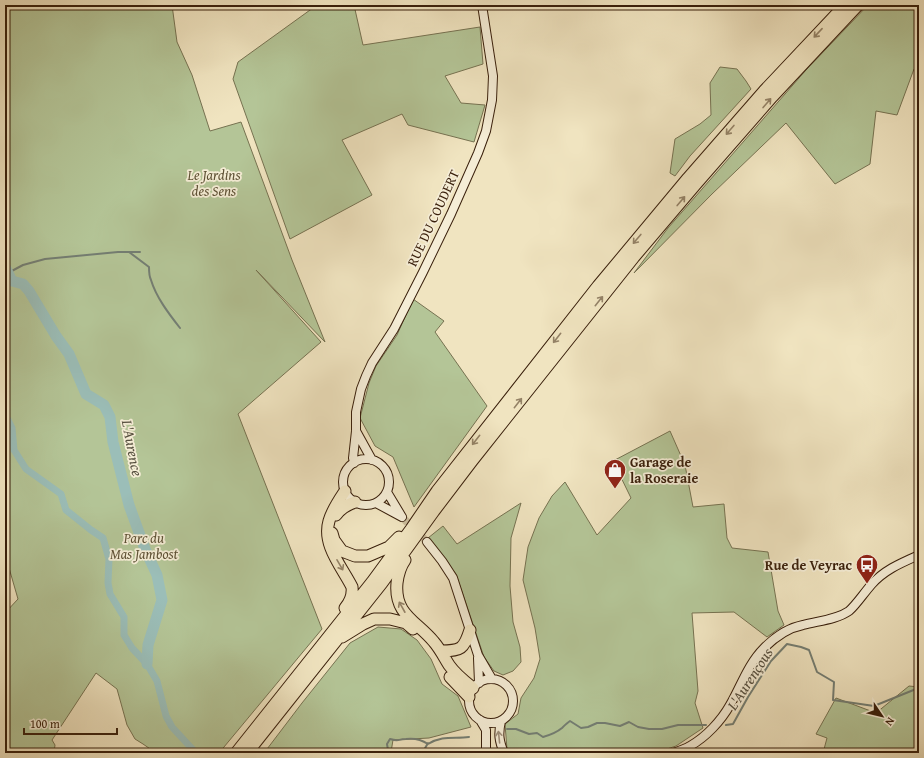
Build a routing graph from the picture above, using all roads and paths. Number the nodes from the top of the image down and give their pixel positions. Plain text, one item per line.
1 (482, 5) edge
2 (844, 5) edge
3 (858, 5) edge
4 (356, 431) junction
5 (372, 460) junction
6 (354, 463) junction
7 (345, 491) junction
8 (387, 492) junction
9 (355, 502) junction
10 (376, 503) junction
11 (434, 512) junction
12 (411, 529) junction
13 (427, 542) tunnel mouth
14 (919, 555) edge
15 (470, 630) junction
16 (329, 642) junction
17 (441, 651) junction
18 (478, 655) junction
19 (492, 679) junction
20 (474, 689) junction
21 (480, 720) junction
22 (501, 721) junction
23 (236, 753) edge
24 (247, 753) edge
25 (486, 753) edge
26 (504, 753) edge
27 (673, 753) edge

1 - 4 street, RUE DU COUDERT
2 -> 12 highway
11 -> 3 highway
4 - 5 street, RUE DU COUDERT
4 - 6 street, RUE DU COUDERT
5 - 6 street
5 - 8 street
6 - 7 street
7 - 9 street
7 -> 16 highway
8 - 10 street
8 - 10 street
9 - 10 street
9 - 12 highway
11 - 16 highway
17 -> 11 highway
12 - 16 highway
13 - 15 street
14 - 27 street
15 - 17 highway
15 - 18 street
16 - 20 highway
16 - 23 highway
16 - 24 highway
17 - 20 highway
18 - 19 street
18 - 20 street
19 - 20 street
19 - 22 street
20 - 21 street
21 - 22 street
21 - 25 street
26 -> 22 street

